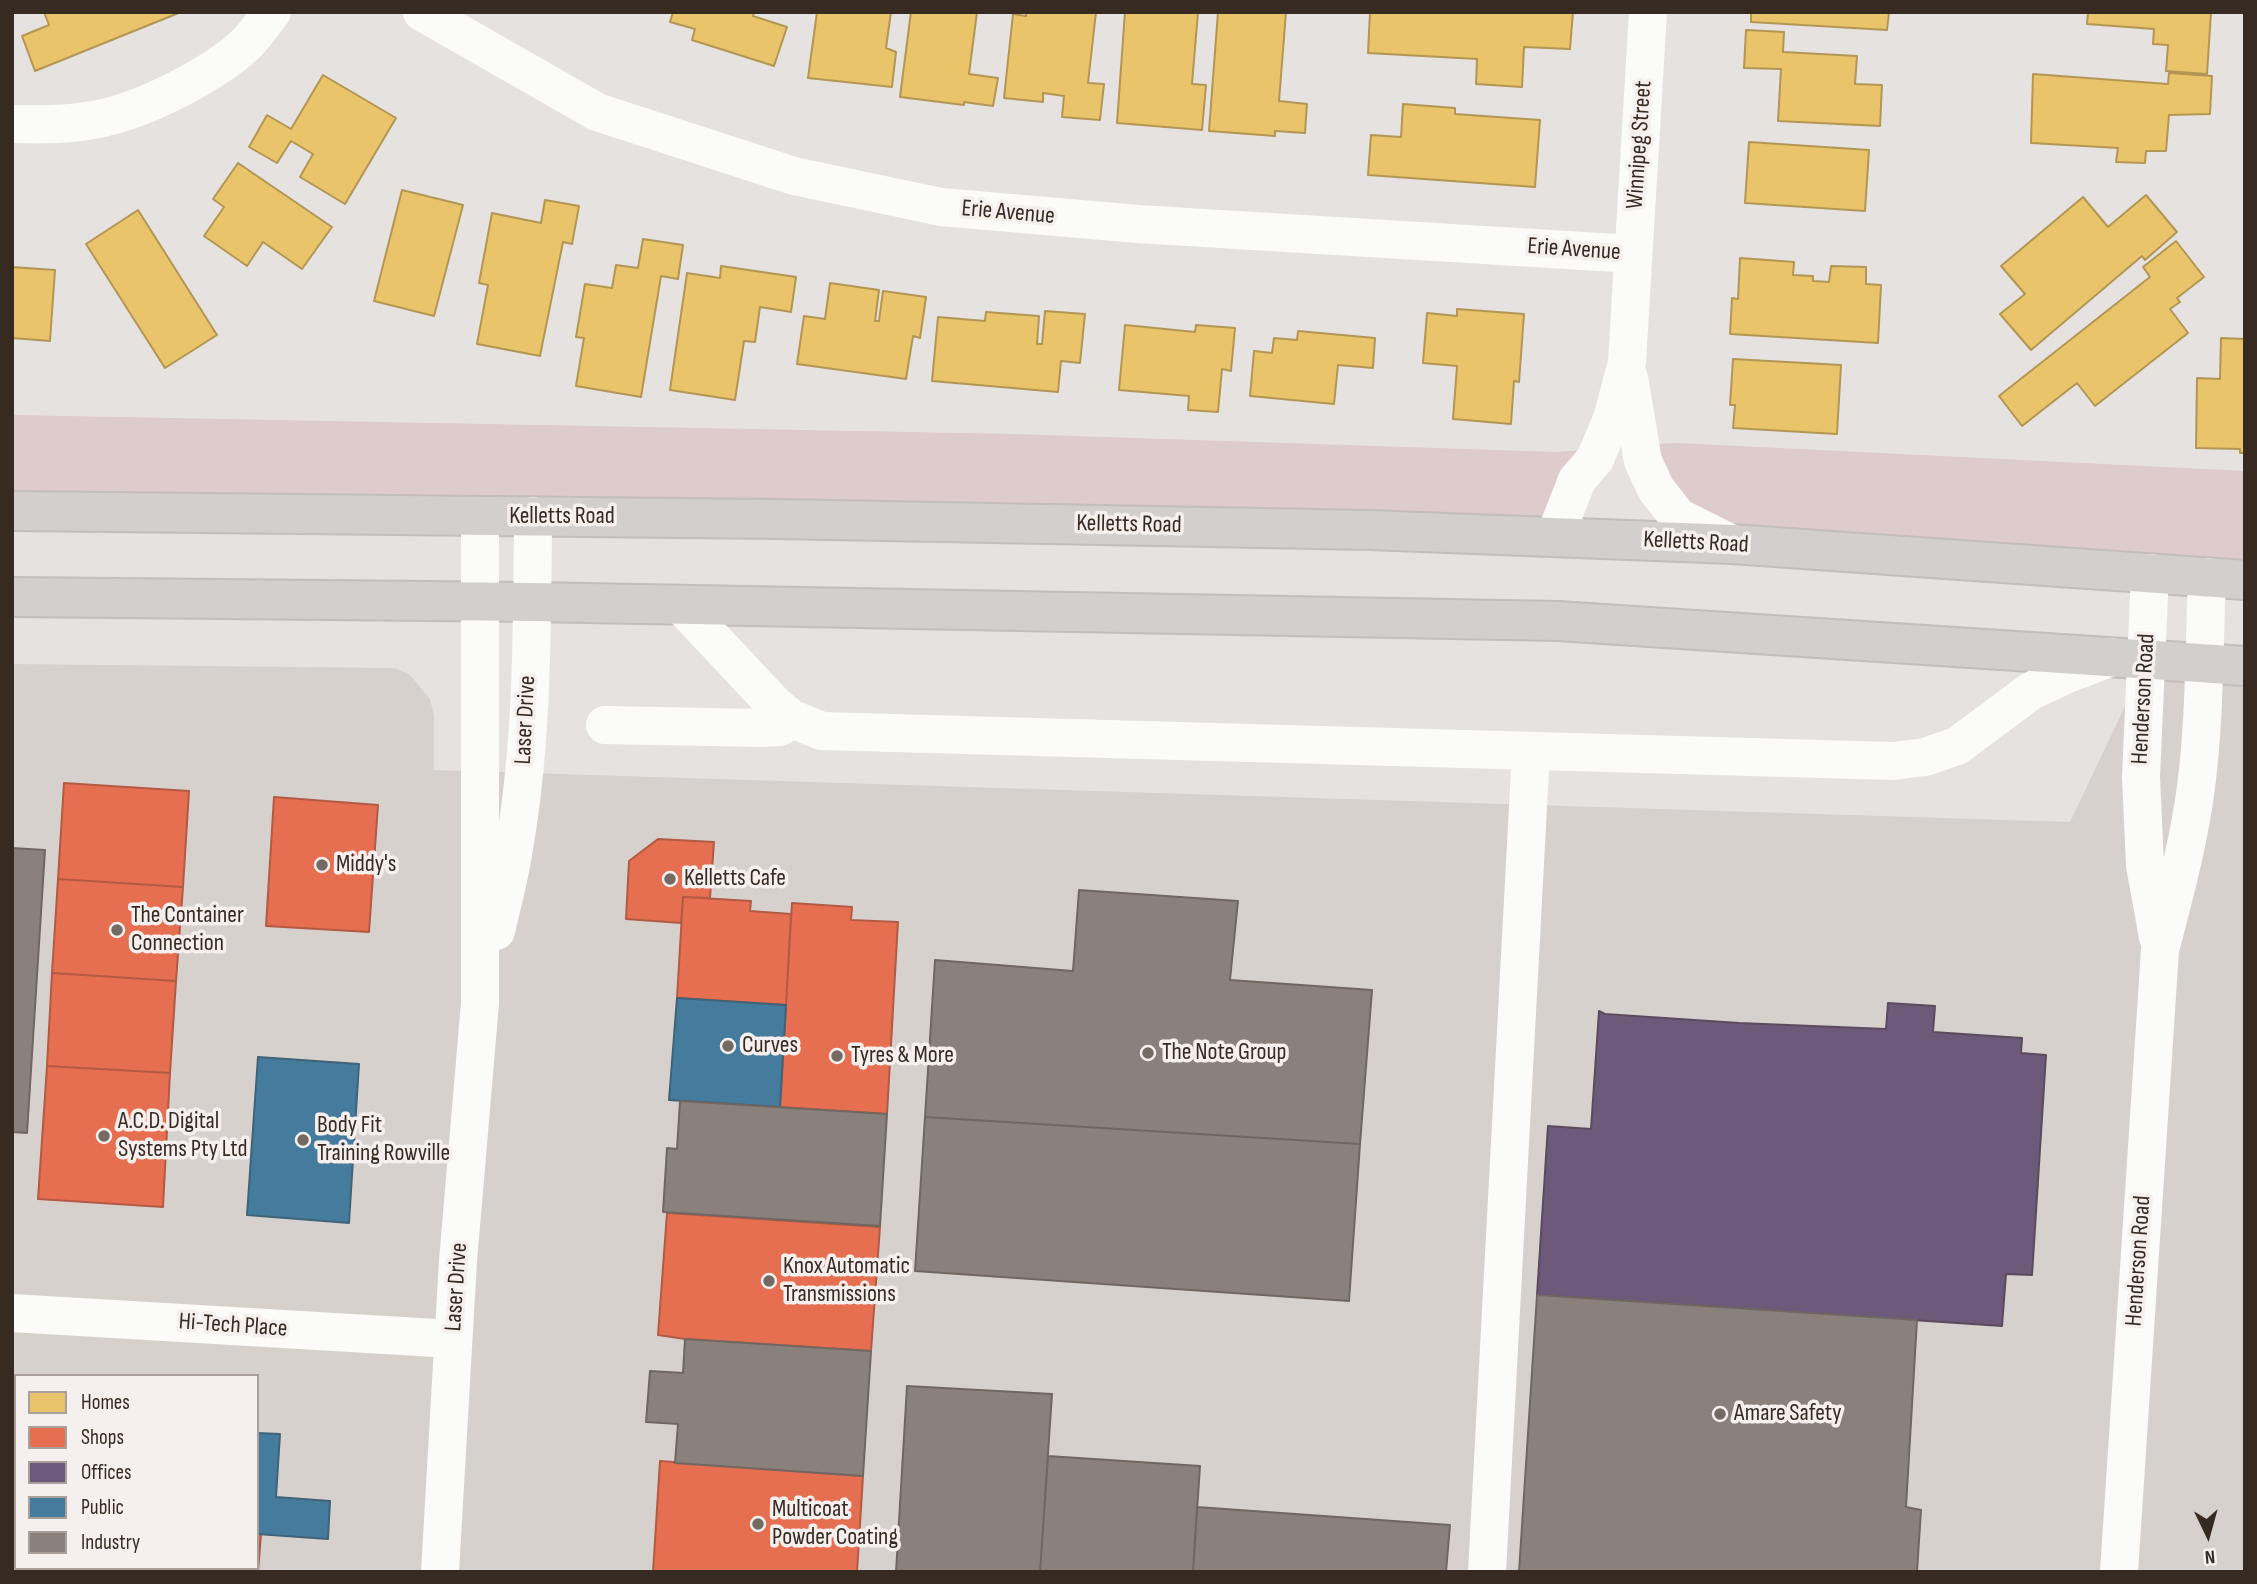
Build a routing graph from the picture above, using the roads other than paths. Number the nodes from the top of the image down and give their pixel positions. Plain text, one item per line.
1 (272, 12) edge
2 (422, 12) edge
3 (1648, 12) edge
4 (12, 124) edge
5 (1633, 254) junction
6 (1627, 362) junction
7 (12, 511) edge
8 (533, 516) junction
9 (480, 517) junction
10 (1555, 536) junction
11 (1732, 544) junction
12 (2150, 573) junction
13 (2207, 577) junction
14 (2245, 580) edge
15 (12, 597) edge
16 (479, 602) junction
17 (532, 602) junction
18 (681, 605) junction
19 (2130, 659) junction
20 (2204, 663) junction
21 (2245, 666) edge
22 (792, 719) junction
23 (605, 726) dead end
24 (1531, 751) junction
25 (2160, 950) junction
26 (480, 1003) junction
27 (12, 1312) edge
28 (453, 1339) junction
29 (440, 1572) edge
30 (1487, 1572) edge
31 (2119, 1572) edge

1 - 4 street
2 - 5 street, Erie Avenue
3 - 5 street, Winnipeg Street
5 - 6 street, Winnipeg Street
6 - 10 street, Winnipeg Street
6 - 11 street, Winnipeg Street
7 - 9 main road, Kelletts Road
8 - 9 main road, Kelletts Road
8 - 10 main road, Kelletts Road
8 - 17 street, Laser Drive
9 - 16 street, Laser Drive
10 - 11 main road, Kelletts Road
11 - 12 main road, Kelletts Road
12 - 13 main road, Kelletts Road
12 - 19 street, Henderson Road
13 - 14 main road, Kelletts Road
13 - 20 street, Henderson Road
15 - 16 main road
16 - 17 main road
16 - 26 street, Laser Drive
17 - 18 main road
17 - 26 street, Laser Drive
18 - 19 main road
18 - 22 street
19 - 20 main road
19 - 24 street
19 - 25 street, Henderson Road
20 - 21 main road
20 - 25 street, Henderson Road
22 - 23 street
22 - 24 street
24 - 30 street
25 - 31 street, Henderson Road
26 - 28 street, Laser Drive
27 - 28 street, Hi-Tech Place
28 - 29 street, Laser Drive

